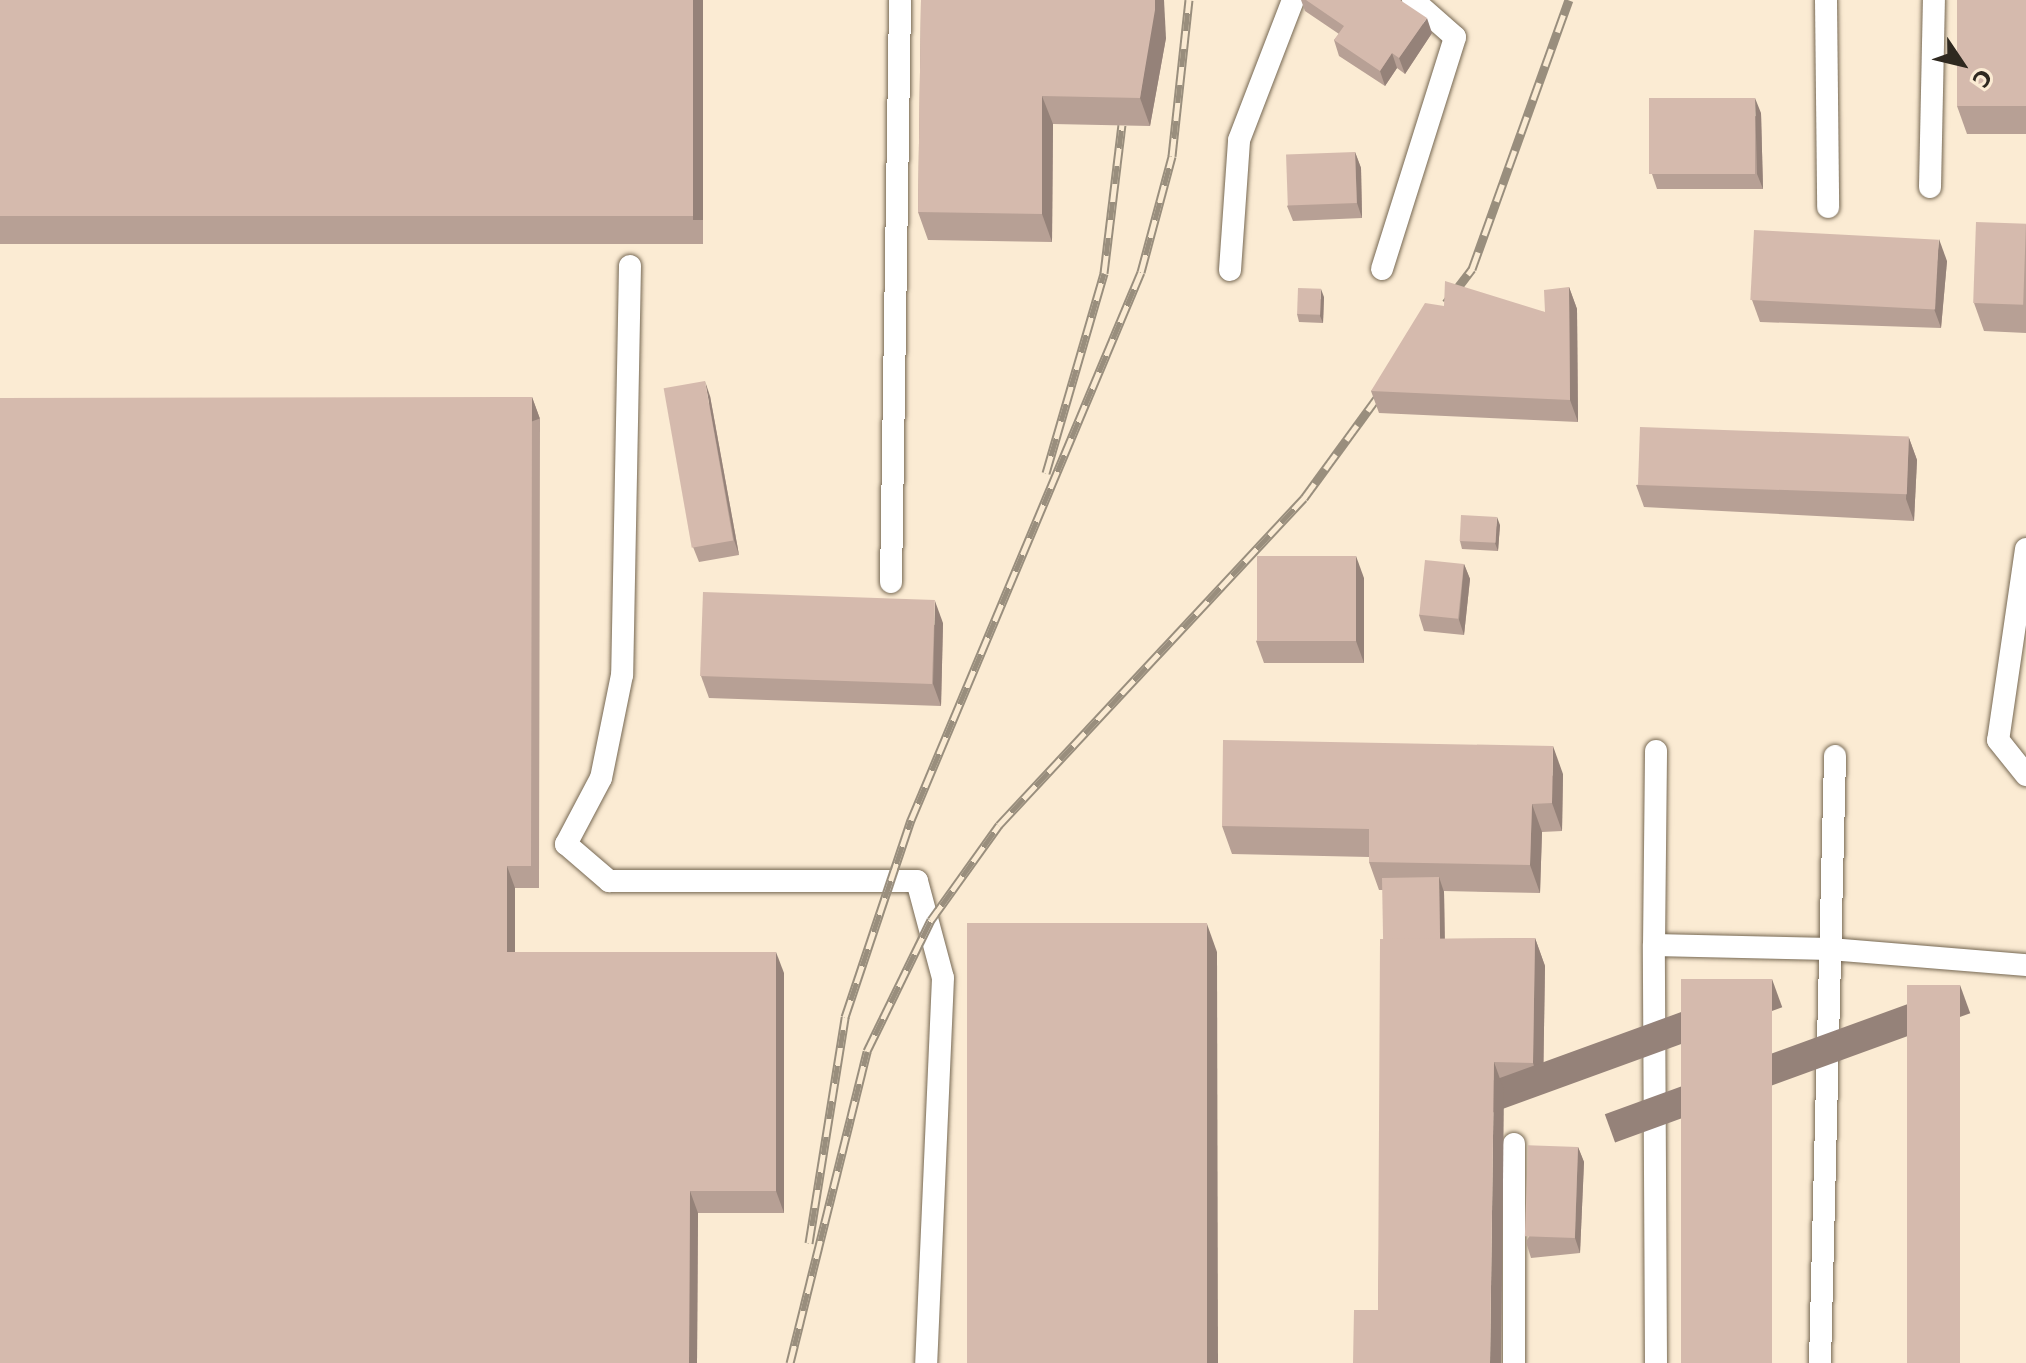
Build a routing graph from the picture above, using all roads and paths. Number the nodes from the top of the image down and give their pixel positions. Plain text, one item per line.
1 (900, 0) edge
2 (1293, 0) edge
3 (1413, 0) edge
4 (1826, 0) edge
5 (1934, 0) edge
6 (1930, 187) dead end
7 (1828, 207) dead end
8 (630, 266) dead end
9 (1382, 269) dead end
10 (1230, 270) dead end
11 (2026, 549) edge
12 (891, 582) dead end
13 (1656, 751) dead end
14 (1835, 756) dead end
15 (2026, 775) edge
16 (1654, 945) junction
17 (1830, 949) junction
18 (2026, 965) edge
19 (1514, 1144) dead end
20 (926, 1363) edge
21 (1514, 1363) edge
22 (1656, 1363) edge
23 (1820, 1363) edge

1 - 12 lane
2 - 10 lane
3 - 9 lane
4 - 7 lane
5 - 6 lane
8 - 20 lane
11 - 15 lane
13 - 16 lane
14 - 17 lane
16 - 17 lane
16 - 22 lane
17 - 18 lane
17 - 23 lane
19 - 21 lane

